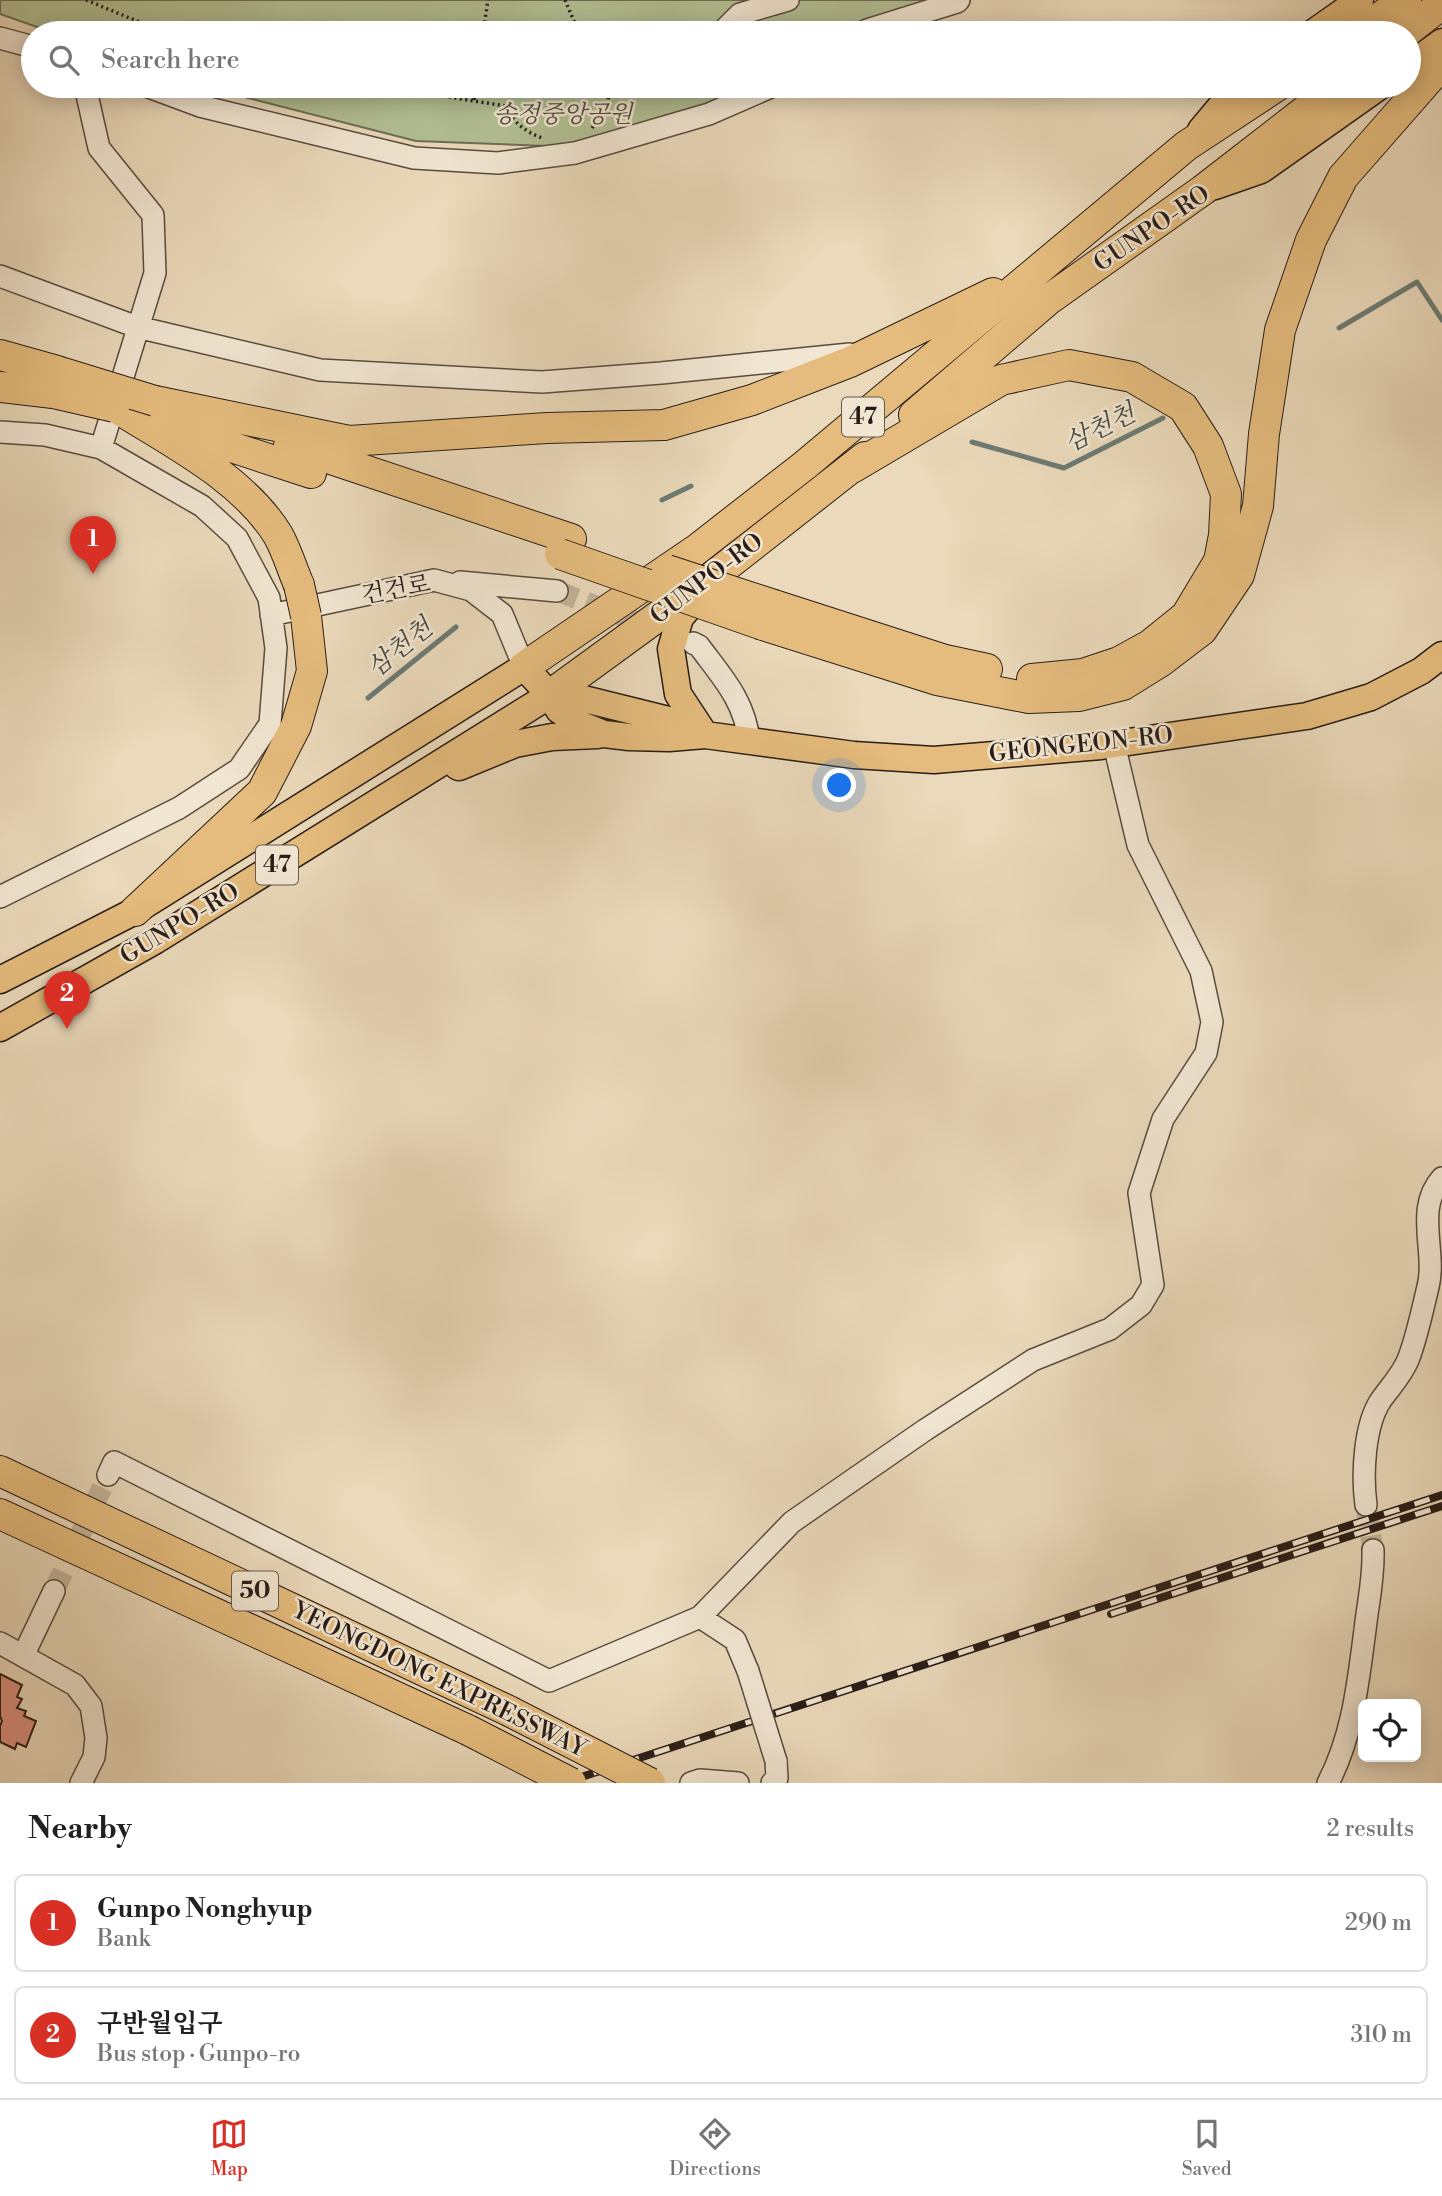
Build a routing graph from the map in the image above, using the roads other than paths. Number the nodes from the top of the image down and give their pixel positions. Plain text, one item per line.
1 (788, 0) edge
2 (959, 0) edge
3 (1360, 0) edge
4 (1406, 0) edge
5 (1442, 4) edge
6 (733, 21) edge
7 (895, 21) edge
8 (1330, 21) edge
9 (1374, 21) edge
10 (1420, 21) edge
11 (0, 37) edge
12 (1442, 42) edge
13 (21, 43) edge
14 (1421, 57) edge
15 (1442, 64) edge
16 (1421, 88) edge
17 (88, 98) edge
18 (178, 98) edge
19 (746, 98) edge
20 (1228, 98) edge
21 (1259, 98) edge
22 (1322, 98) edge
23 (1363, 98) edge
24 (1412, 98) edge
25 (1186, 146) junction
26 (1203, 190) junction
27 (1035, 272) junction
28 (0, 276) edge
29 (137, 327) junction
30 (874, 351) junction
31 (0, 355) edge
32 (55, 382) junction
33 (0, 387) edge
34 (117, 408) junction
35 (152, 411) junction
36 (0, 432) edge
37 (101, 448) junction
38 (852, 468) junction
39 (716, 574) junction
40 (434, 580) junction
41 (557, 591) tunnel mouth
42 (271, 615) junction
43 (768, 615) junction
44 (693, 643) dead end
45 (1442, 655) edge
46 (524, 667) junction
47 (550, 695) junction
48 (604, 734) junction
49 (705, 735) junction
50 (750, 741) junction
51 (1114, 744) junction
52 (446, 760) junction
53 (0, 897) edge
54 (135, 911) junction
55 (0, 980) edge
56 (0, 1028) edge
57 (1442, 1178) edge
58 (0, 1471) edge
59 (108, 1475) dead end
60 (1366, 1505) tunnel mouth
61 (0, 1514) edge
62 (1373, 1549) tunnel mouth
63 (54, 1591) tunnel mouth
64 (700, 1617) junction
65 (0, 1643) edge
66 (23, 1656) junction
67 (81, 1783) edge
68 (571, 1783) edge
69 (650, 1783) edge
70 (691, 1783) edge
71 (738, 1783) edge
72 (772, 1783) edge
73 (1328, 1783) edge

1 - 6 street
2 - 7 street
3 - 8 main road
4 - 9 highway
5 - 10 highway
11 - 13 street
12 - 14 main road
15 - 16 highway
17 - 29 street
18 - 19 street
20 - 25 main road, GUNPO-RO / 47
21 - 25 highway, 47
22 - 26 highway, 47
23 - 26 main road, GUNPO-RO / 47
24 - 43 highway
25 - 27 highway, GUNPO-RO / 47
26 - 38 highway, GUNPO-RO / 47
27 - 30 highway
27 - 46 highway, GUNPO-RO / 47
28 - 29 street
29 - 30 street
29 - 37 street
30 - 35 highway
31 - 32 highway
32 - 33 highway
32 - 34 highway, bridge
32 - 35 highway, bridge
34 - 35 highway
34 - 54 highway, bridge
35 - 43 highway, bridge
36 - 37 street
37 - 42 street
38 - 39 highway, GUNPO-RO / 47
38 - 43 highway
39 - 47 highway, GUNPO-RO / 47
39 - 49 main road
40 - 41 street
40 - 42 street, 건건로
40 - 46 street, 건건로
42 - 53 street
44 - 50 street
45 - 51 main road, GEONGEON-RO
46 - 47 main road, 건건로
46 - 54 main road, GUNPO-RO / 47
47 - 48 main road, GEONGEON-RO
47 - 49 main road, GEONGEON-RO
47 - 52 main road, GUNPO-RO / 47
48 - 49 main road, GEONGEON-RO
48 - 52 main road
49 - 50 main road, GEONGEON-RO
50 - 51 main road, GEONGEON-RO
51 - 64 street
52 - 56 main road, GUNPO-RO / 47
54 - 55 main road, GUNPO-RO / 47
57 - 60 street
58 - 69 highway, YEONGDONG EXPRESSWAY / 50, bridge
59 - 64 street
61 - 68 highway, YEONGDONG EXPRESSWAY / 50, bridge
62 - 73 street
63 - 66 street
64 - 72 street, bridge
65 - 66 street
66 - 67 street
70 - 71 street

